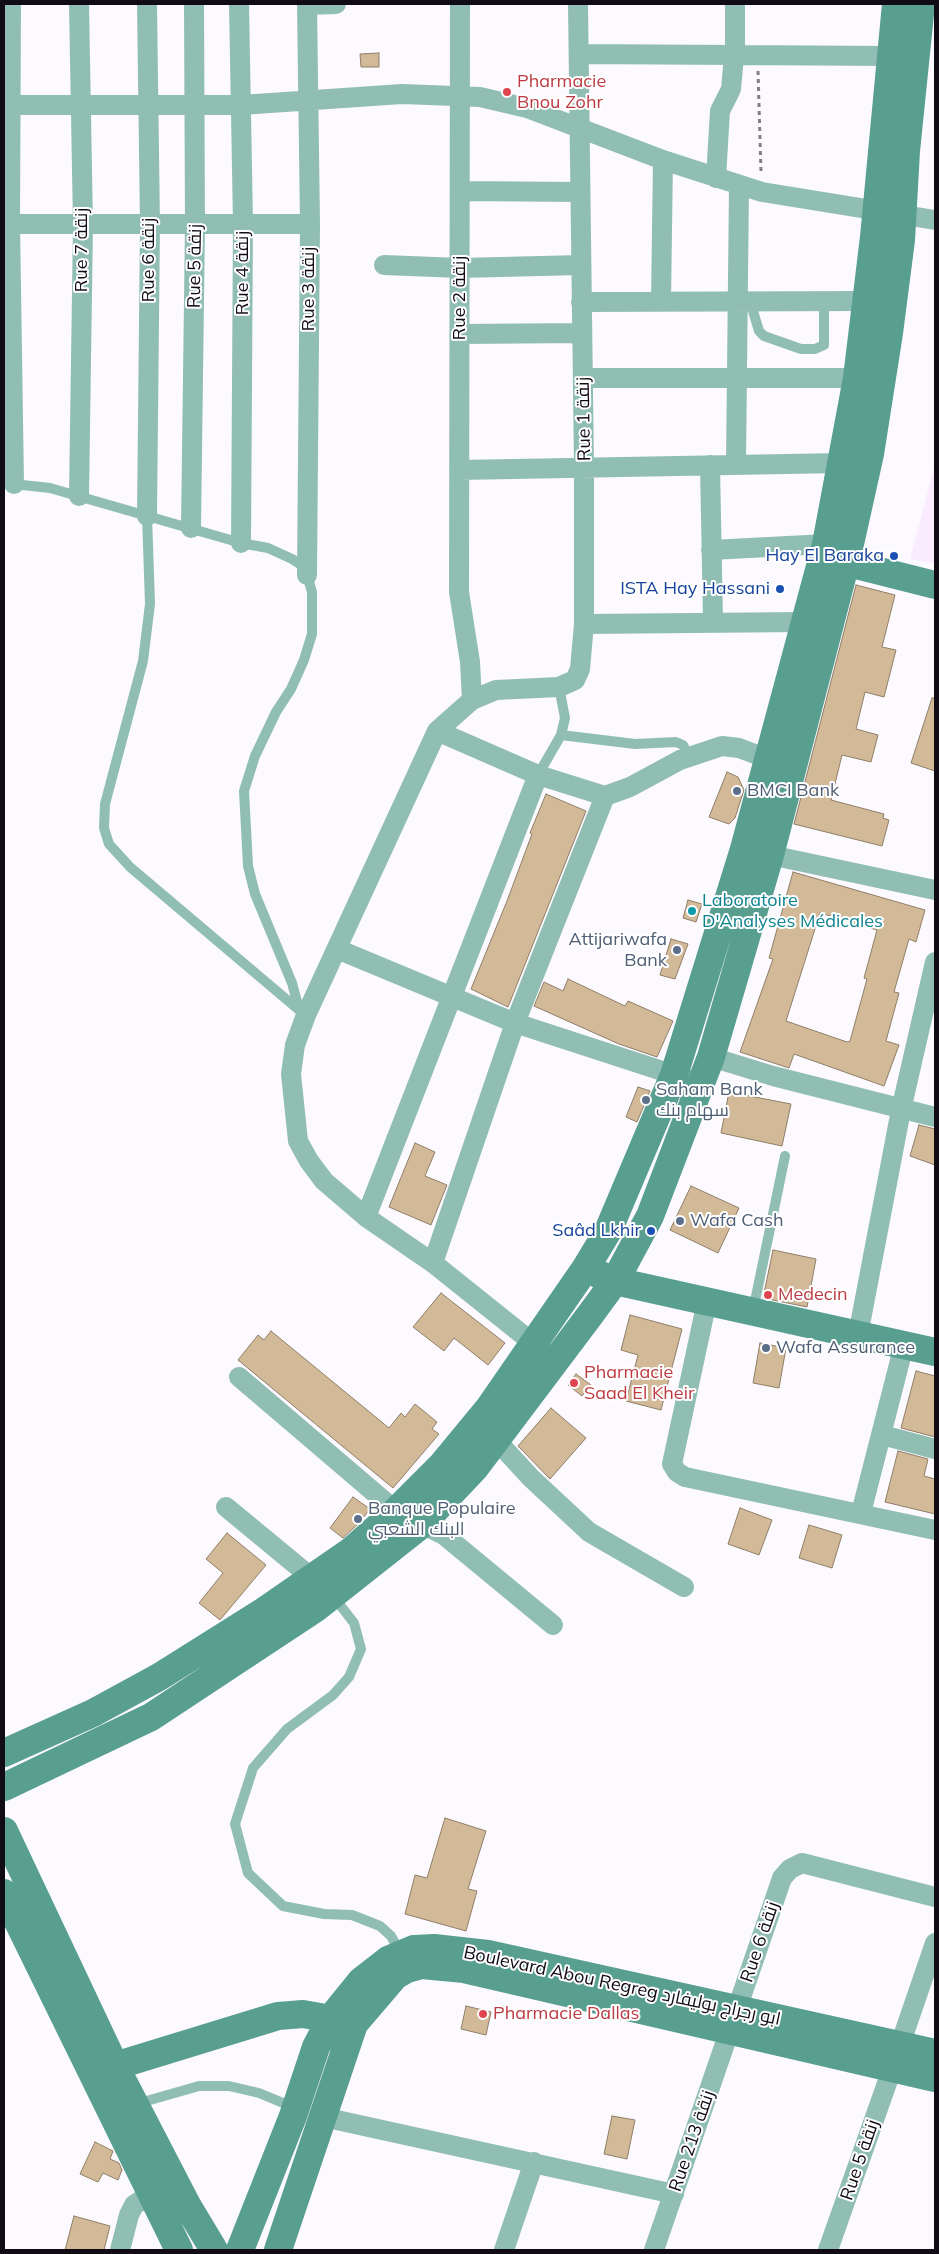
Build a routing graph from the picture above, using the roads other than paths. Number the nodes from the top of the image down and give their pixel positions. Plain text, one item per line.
1 (11, 4) edge
2 (79, 4) edge
3 (147, 4) edge
4 (194, 4) edge
5 (239, 4) edge
6 (307, 4) edge
7 (336, 4) edge
8 (460, 4) edge
9 (578, 4) edge
10 (736, 4) edge
11 (896, 4) edge
12 (921, 4) edge
13 (579, 54) junction
14 (734, 55) junction
15 (891, 56) junction
16 (459, 96) junction
17 (310, 101) junction
18 (147, 104) junction
19 (195, 104) junction
20 (7, 105) edge
21 (80, 105) junction
22 (241, 105) junction
23 (580, 128) junction
24 (663, 160) junction
25 (716, 178) junction
26 (739, 186) junction
27 (460, 191) junction
28 (580, 192) junction
29 (875, 211) junction
30 (902, 214) junction
31 (935, 220) edge
32 (7, 223) edge
33 (243, 223) junction
34 (196, 224) junction
35 (310, 224) junction
36 (83, 225) junction
37 (150, 225) junction
38 (384, 265) dead end
39 (581, 265) junction
40 (460, 268) junction
41 (661, 301) junction
42 (744, 301) junction
43 (824, 301) junction
44 (866, 301) junction
45 (582, 302) junction
46 (582, 333) junction
47 (460, 334) junction
48 (737, 377) junction
49 (583, 378) junction
50 (857, 378) junction
51 (842, 463) junction
52 (736, 464) junction
53 (710, 465) junction
54 (584, 467) junction
55 (459, 470) junction
56 (9, 483) edge
57 (79, 496) junction
58 (147, 516) junction
59 (191, 528) junction
60 (241, 542) junction
61 (711, 550) junction
62 (831, 554) junction
63 (307, 575) junction
64 (935, 585) edge
65 (713, 621) junction
66 (804, 622) junction
67 (584, 624) junction
68 (560, 687) junction
69 (472, 700) junction
70 (437, 731) junction
71 (562, 735) junction
72 (689, 757) junction
73 (768, 760) junction
74 (538, 775) junction
75 (605, 796) junction
76 (770, 855) junction
77 (935, 890) edge
78 (337, 950) junction
79 (935, 962) edge
80 (451, 995) junction
81 (302, 1012) junction
82 (515, 1023) junction
83 (711, 1057) junction
84 (674, 1075) junction
85 (702, 1084) junction
86 (902, 1110) junction
87 (935, 1117) edge
88 (785, 1156) dead end
89 (366, 1217) junction
90 (432, 1263) junction
91 (585, 1269) junction
92 (615, 1281) junction
93 (707, 1301) junction
94 (753, 1312) junction
95 (858, 1334) junction
96 (534, 1344) junction
97 (904, 1345) junction
98 (935, 1352) edge
99 (556, 1361) junction
100 (238, 1377) dead end
101 (882, 1434) junction
102 (496, 1440) junction
103 (935, 1449) edge
104 (226, 1507) dead end
105 (396, 1511) junction
106 (861, 1512) junction
107 (421, 1525) junction
108 (935, 1530) edge
109 (322, 1586) junction
110 (684, 1587) dead end
111 (553, 1625) dead end
112 (4, 1753) edge
113 (4, 1787) edge
114 (4, 1831) edge
115 (4, 1893) edge
116 (935, 1897) edge
117 (935, 1943) edge
118 (402, 1954) junction
119 (343, 2021) junction
120 (733, 2021) junction
121 (935, 2053) edge
122 (896, 2057) junction
123 (116, 2066) junction
124 (935, 2078) edge
125 (135, 2105) junction
126 (296, 2108) junction
127 (324, 2117) junction
128 (534, 2162) junction
129 (151, 2194) junction
130 (674, 2194) junction
131 (120, 2250) edge
132 (179, 2250) edge
133 (214, 2250) edge
134 (240, 2250) edge
135 (278, 2250) edge
136 (504, 2250) edge
137 (654, 2250) edge
138 (828, 2250) edge

1 - 20 street
2 - 21 street, Rue 7 زنقة
3 - 18 street, Rue 6 زنقة
4 - 19 street, Rue 5 زنقة
5 - 22 street, Rue 4 زنقة
6 - 7 street
6 - 17 street, Rue 3 زنقة
8 - 16 street, Rue 2 زنقة
9 - 13 street, Rue 1 زنقة
10 - 14 street
11 - 15 main road
12 - 30 main road
13 - 14 street
13 - 23 street, Rue 1 زنقة
14 - 15 street
14 - 25 street
15 - 29 main road
16 - 17 street
16 - 23 street
16 - 27 street, Rue 2 زنقة
17 - 22 street
17 - 35 street, Rue 3 زنقة
18 - 19 street
18 - 21 street
18 - 37 street, Rue 6 زنقة
19 - 22 street
19 - 34 street, Rue 5 زنقة
20 - 21 street
20 - 32 street
21 - 36 street, Rue 7 زنقة
22 - 33 street, Rue 4 زنقة
23 - 24 street
23 - 28 street, Rue 1 زنقة
24 - 25 street
24 - 41 street
25 - 26 street
26 - 29 street
26 - 42 street
27 - 28 street
27 - 40 street, Rue 2 زنقة
28 - 39 street, Rue 1 زنقة
29 - 30 street
29 - 44 main road
30 - 31 street
30 - 62 main road
32 - 36 street
32 - 56 street
33 - 34 street
33 - 35 street
33 - 60 street, Rue 4 زنقة
34 - 37 street
34 - 59 street, Rue 5 زنقة
35 - 63 street, Rue 3 زنقة
36 - 37 street
36 - 57 street, Rue 7 زنقة
37 - 58 street, Rue 6 زنقة
38 - 40 street
39 - 40 street
39 - 45 street, Rue 1 زنقة
40 - 47 street, Rue 2 زنقة
41 - 42 street
41 - 45 street
42 - 43 street
42 - 43 lane
42 - 48 street
43 - 44 street
44 - 50 main road
45 - 46 street, Rue 1 زنقة
46 - 47 street
46 - 49 street, Rue 1 زنقة
47 - 55 street, Rue 2 زنقة
48 - 49 street
48 - 50 street
48 - 52 street
49 - 54 street, Rue 1 زنقة
50 - 51 main road
51 - 52 street
51 - 62 main road
52 - 53 street
53 - 54 street
53 - 61 street
54 - 55 street
54 - 67 street, Rue 1 زنقة
55 - 69 street, Rue 2 زنقة
56 - 57 lane
57 - 58 lane
58 - 59 lane
58 - 81 lane
59 - 60 lane
60 - 63 lane
61 - 62 street
61 - 65 street
62 - 64 main road
62 - 66 main road
62 - 76 main road
63 - 81 lane
65 - 66 street
65 - 67 street
66 - 73 main road
67 - 68 street, Rue 1 زنقة
68 - 69 street
68 - 71 lane
69 - 70 street
70 - 74 street
70 - 78 street
71 - 72 lane
71 - 74 lane
72 - 73 street
72 - 75 street
73 - 84 main road
74 - 75 street
74 - 80 street
75 - 82 street
76 - 77 street
76 - 83 main road
78 - 80 street
78 - 81 street
79 - 86 street
80 - 82 street
80 - 89 street
81 - 89 street
82 - 84 street
82 - 90 street
83 - 85 main road
83 - 86 street
84 - 85 street
84 - 91 main road
85 - 92 main road
86 - 87 street
86 - 95 street
88 - 94 lane
89 - 90 street
90 - 96 street
91 - 92 main road
91 - 96 main road
92 - 93 main road
92 - 99 main road
93 - 94 main road
93 - 106 street
94 - 95 main road
95 - 97 main road
96 - 99 street
96 - 105 main road
97 - 98 main road
97 - 101 street
99 - 102 main road
100 - 105 street
101 - 103 street
101 - 106 street
102 - 107 main road
102 - 110 street
104 - 109 street
105 - 107 street
105 - 109 main road
106 - 108 street
107 - 109 main road
107 - 111 street
109 - 112 main road
109 - 113 main road
109 - 118 lane
114 - 123 main road
115 - 129 main road
116 - 120 street, Rue 6 زنقة
117 - 122 street, Rue 5 زنقة
118 - 119 main road, Boulevard Abou Regreg ابو رجراج بوليفارد
118 - 120 main road, Boulevard Abou Regreg ابو رجراج بوليفارد
119 - 120 main road
119 - 123 main road
119 - 126 main road
119 - 127 main road
120 - 122 main road
120 - 130 street, Rue 213 زنقة
121 - 122 main road
122 - 124 main road
122 - 138 street, Rue 5 زنقة
123 - 125 main road
125 - 126 lane
125 - 133 main road
126 - 134 main road
127 - 128 street
127 - 135 main road
128 - 130 street
128 - 136 street
129 - 131 street
129 - 132 main road
130 - 137 street, Rue 213 زنقة

